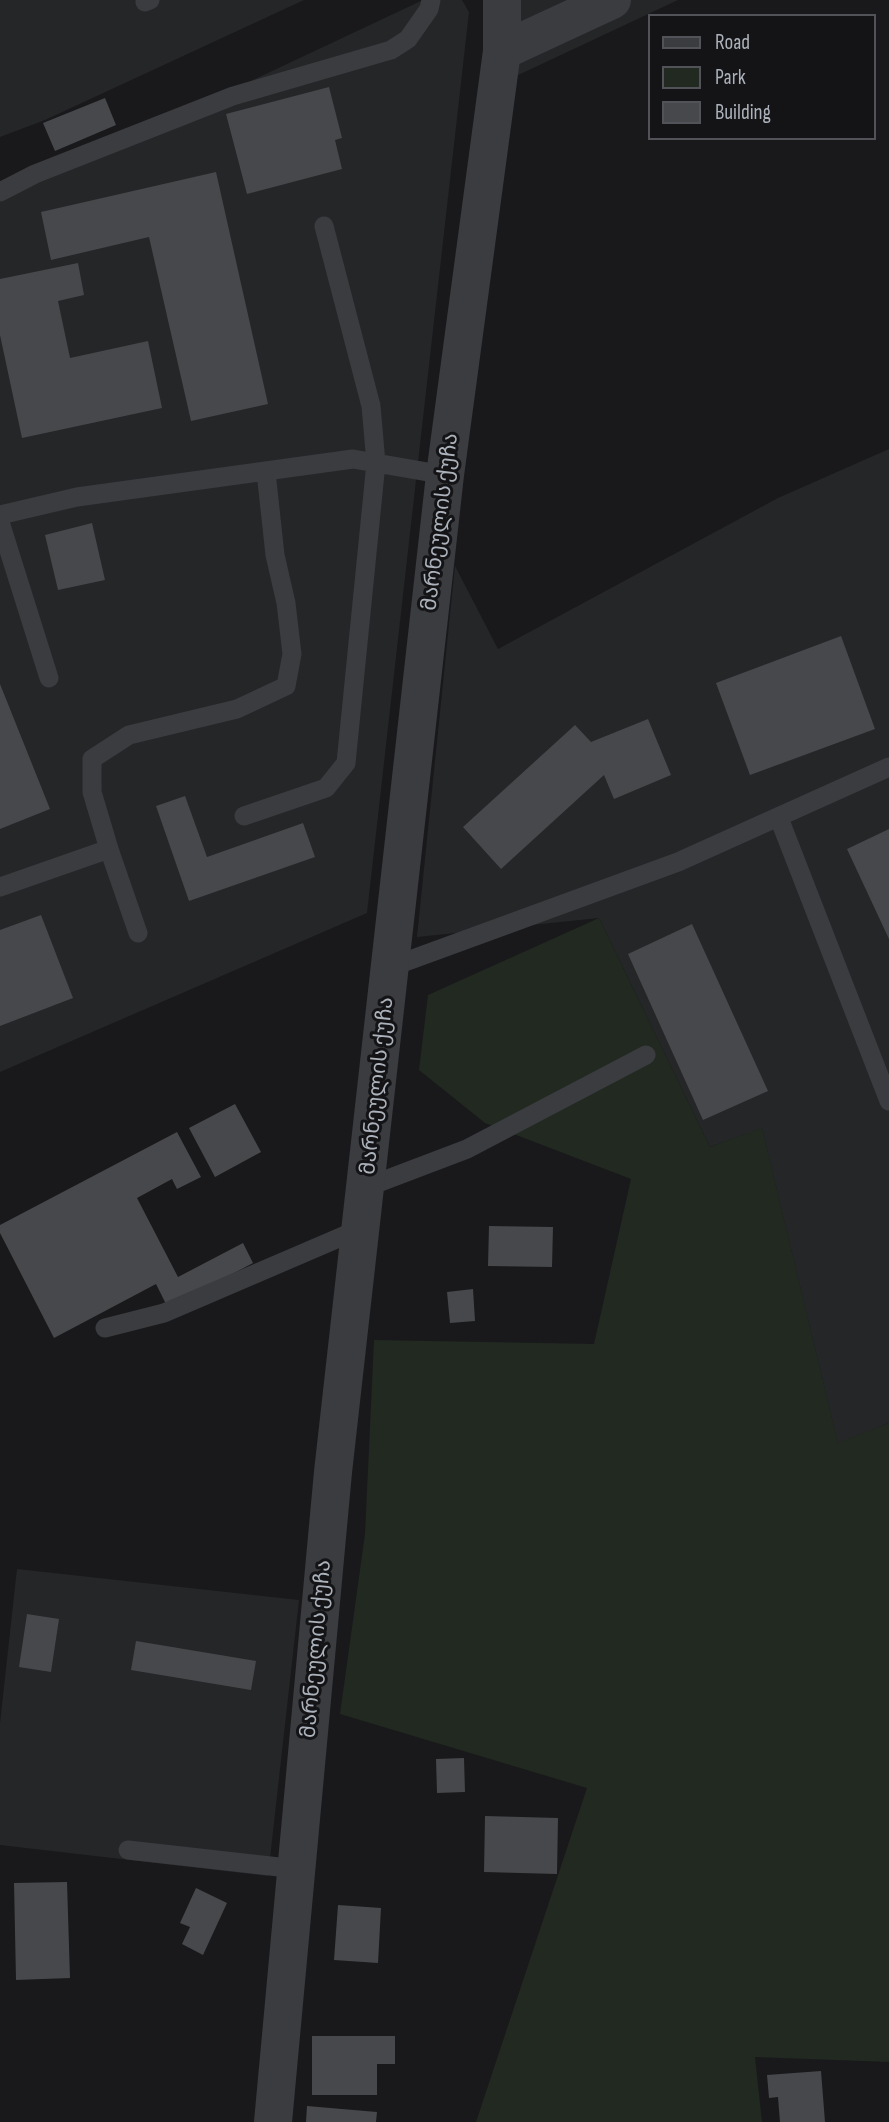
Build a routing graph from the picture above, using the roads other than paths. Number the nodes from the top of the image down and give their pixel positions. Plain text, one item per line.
1 (431, 0) edge
2 (502, 0) edge
3 (612, 0) edge
4 (502, 51) junction
5 (0, 192) edge
6 (324, 226) dead end
7 (376, 463) junction
8 (266, 471) junction
9 (445, 475) junction
10 (0, 515) edge
11 (0, 522) edge
12 (49, 678) dead end
13 (889, 767) edge
14 (244, 816) dead end
15 (779, 818) junction
16 (109, 849) junction
17 (0, 887) edge
18 (138, 933) dead end
19 (391, 967) junction
20 (646, 1055) dead end
21 (889, 1101) edge
22 (367, 1187) junction
23 (362, 1228) junction
24 (105, 1328) dead end
25 (128, 1850) dead end
26 (296, 1869) junction
27 (273, 2122) edge

1 - 5 lane
2 - 4 street, მარნეულის ქუჩა
3 - 4 street
4 - 9 street, მარნეულის ქუჩა
6 - 7 lane
7 - 8 lane
7 - 9 lane
7 - 14 lane
8 - 10 lane
8 - 16 lane
9 - 19 street, მარნეულის ქუჩა
11 - 12 lane
13 - 15 lane
15 - 19 lane
15 - 21 lane
16 - 17 lane
16 - 18 lane
19 - 22 street, მარნეულის ქუჩა
20 - 22 lane
22 - 23 street, მარნეულის ქუჩა
23 - 24 lane
23 - 26 street, მარნეულის ქუჩა
25 - 26 lane
26 - 27 street, მარნეულის ქუჩა

